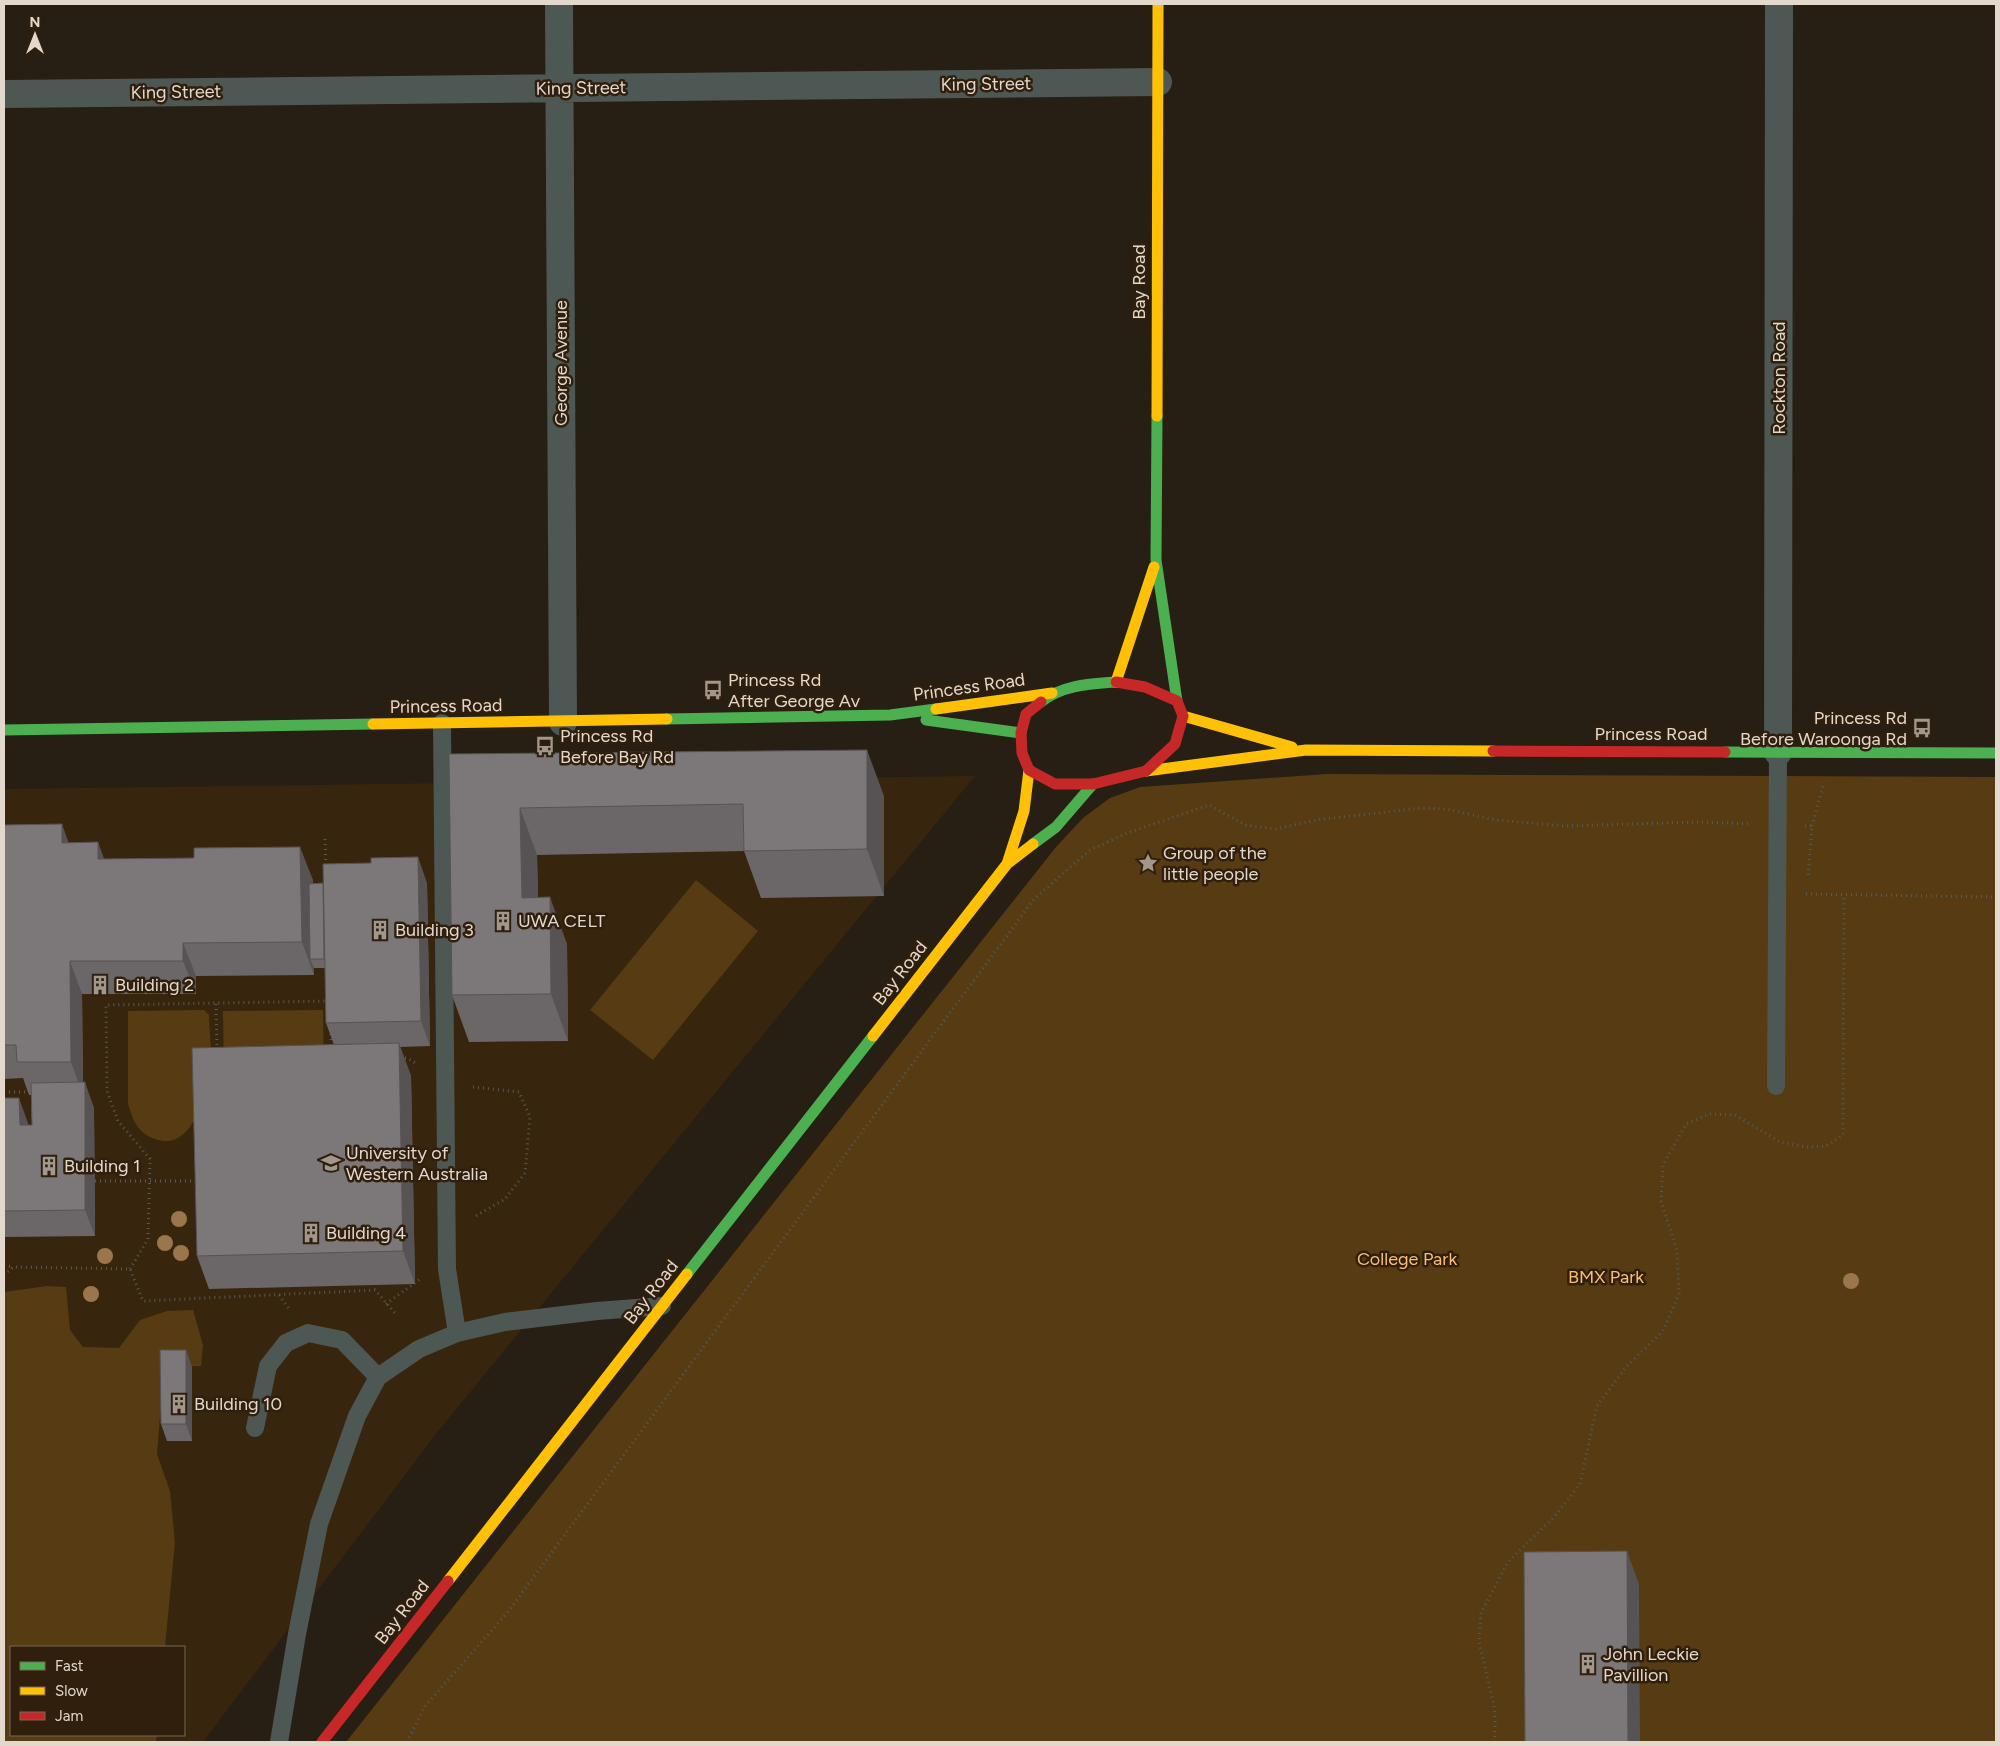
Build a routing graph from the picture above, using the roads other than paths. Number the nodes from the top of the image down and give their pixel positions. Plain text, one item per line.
1 (559, 4) edge
2 (1158, 4) edge
3 (1779, 4) edge
4 (1158, 82) junction
5 (558, 88) junction
6 (4, 94) edge
7 (1156, 560) junction
8 (1116, 682) junction
9 (1052, 693) junction
10 (1177, 701) junction
11 (890, 716) junction
12 (1183, 716) junction
13 (563, 722) junction
14 (442, 724) junction
15 (4, 730) edge
16 (1021, 733) junction
17 (1306, 750) junction
18 (1778, 752) junction
19 (1996, 753) edge
20 (1029, 770) junction
21 (1146, 771) junction
22 (1093, 784) junction
23 (1007, 864) junction
24 (1776, 1086) dead end
25 (662, 1306) junction
26 (457, 1333) junction
27 (378, 1377) junction
28 (254, 1428) dead end
29 (279, 1742) edge
30 (322, 1742) edge

1 - 5 street, George Avenue
2 - 4 street, Bay Road
3 - 18 street, Rockton Road
4 - 5 street, King Street
4 - 7 street, Bay Road
5 - 6 street, King Street
5 - 13 street, George Avenue
7 - 8 street, Bay Road
7 - 10 street, Bay Road
8 - 9 street
8 - 10 street
9 - 11 street, Princess Road
9 - 16 street
10 - 12 street
11 - 13 street, Princess Road
11 - 16 street, Princess Road
12 - 17 street, Princess Road
12 - 21 street
13 - 14 street, Princess Road
14 - 15 street, Princess Road
14 - 26 lane
16 - 20 street
17 - 18 street, Princess Road
17 - 21 street, Princess Road
18 - 19 street, Princess Road
18 - 24 lane
20 - 22 street
20 - 23 street, Bay Road
21 - 22 street
22 - 23 street, Bay Road
23 - 25 street, Bay Road
25 - 26 lane
25 - 30 street, Bay Road
26 - 27 lane
27 - 28 lane
27 - 29 lane

